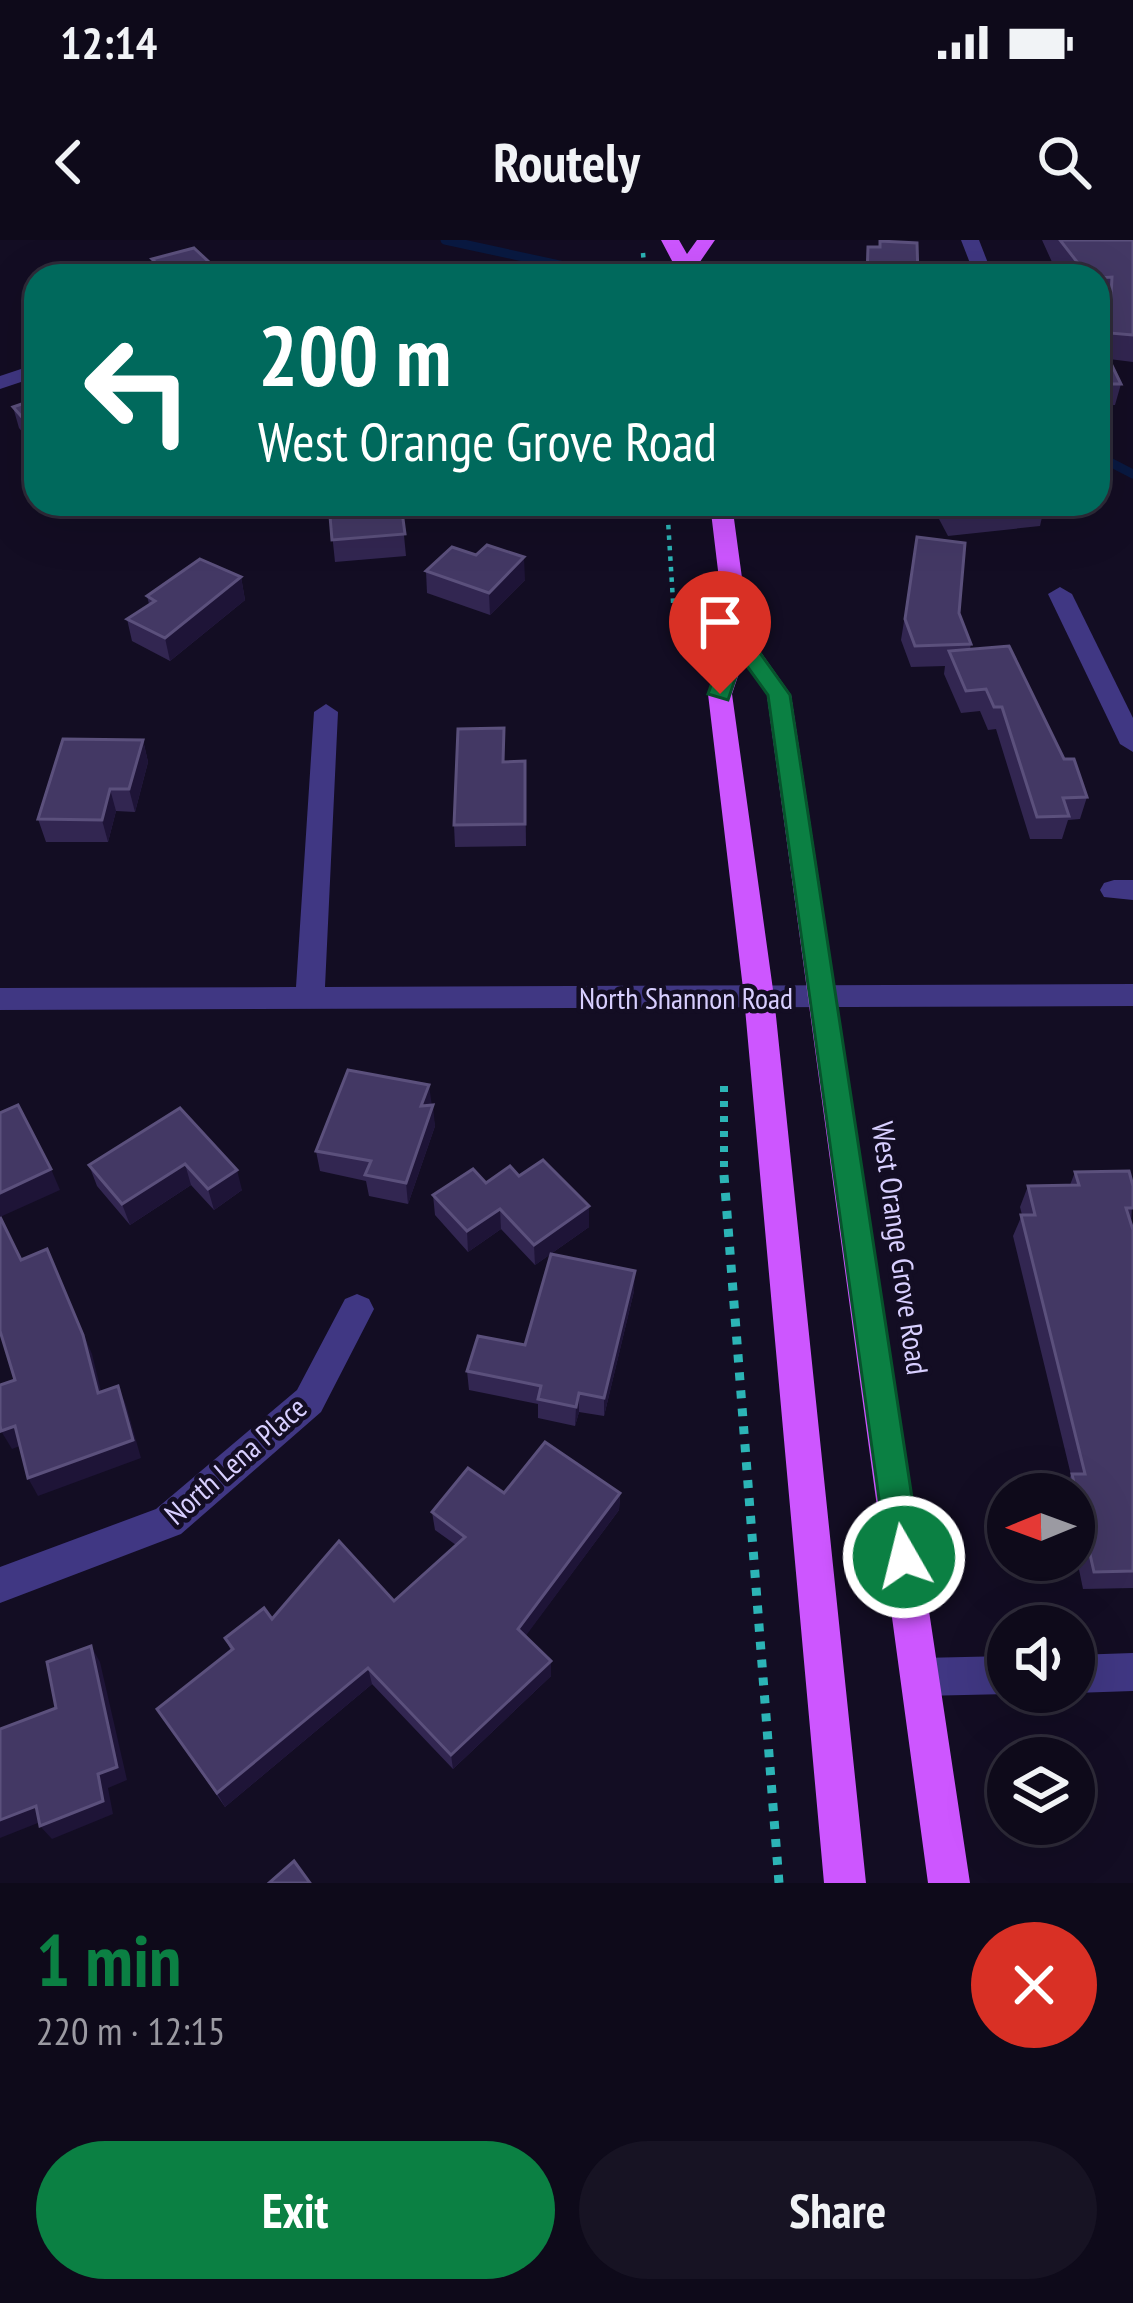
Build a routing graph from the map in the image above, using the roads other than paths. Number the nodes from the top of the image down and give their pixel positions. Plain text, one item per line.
1 (723, 516) edge
2 (1060, 594) dead end
3 (738, 637) junction
4 (326, 712) dead end
5 (1133, 744) edge
6 (1133, 995) edge
7 (759, 997) junction
8 (310, 998) junction
9 (826, 998) junction
10 (0, 999) edge
11 (357, 1309) dead end
12 (0, 1585) edge
13 (1133, 1672) edge
14 (1095, 1673) edge
15 (987, 1675) edge
16 (921, 1677) junction
17 (845, 1883) edge
18 (950, 1883) edge

1 - 3 main road, West Orange Grove Road
2 - 5 street
3 - 7 main road, West Orange Grove Road
3 - 9 main road, West Orange Grove Road
4 - 8 street
6 - 9 street, North Shannon Road
7 - 8 street, North Shannon Road
7 - 9 street, North Shannon Road
7 - 17 main road, West Orange Grove Road
8 - 10 street, North Shannon Road
9 - 16 main road, West Orange Grove Road
11 - 12 street, North Lena Place
13 - 14 street
15 - 16 street
16 - 18 main road, West Orange Grove Road

